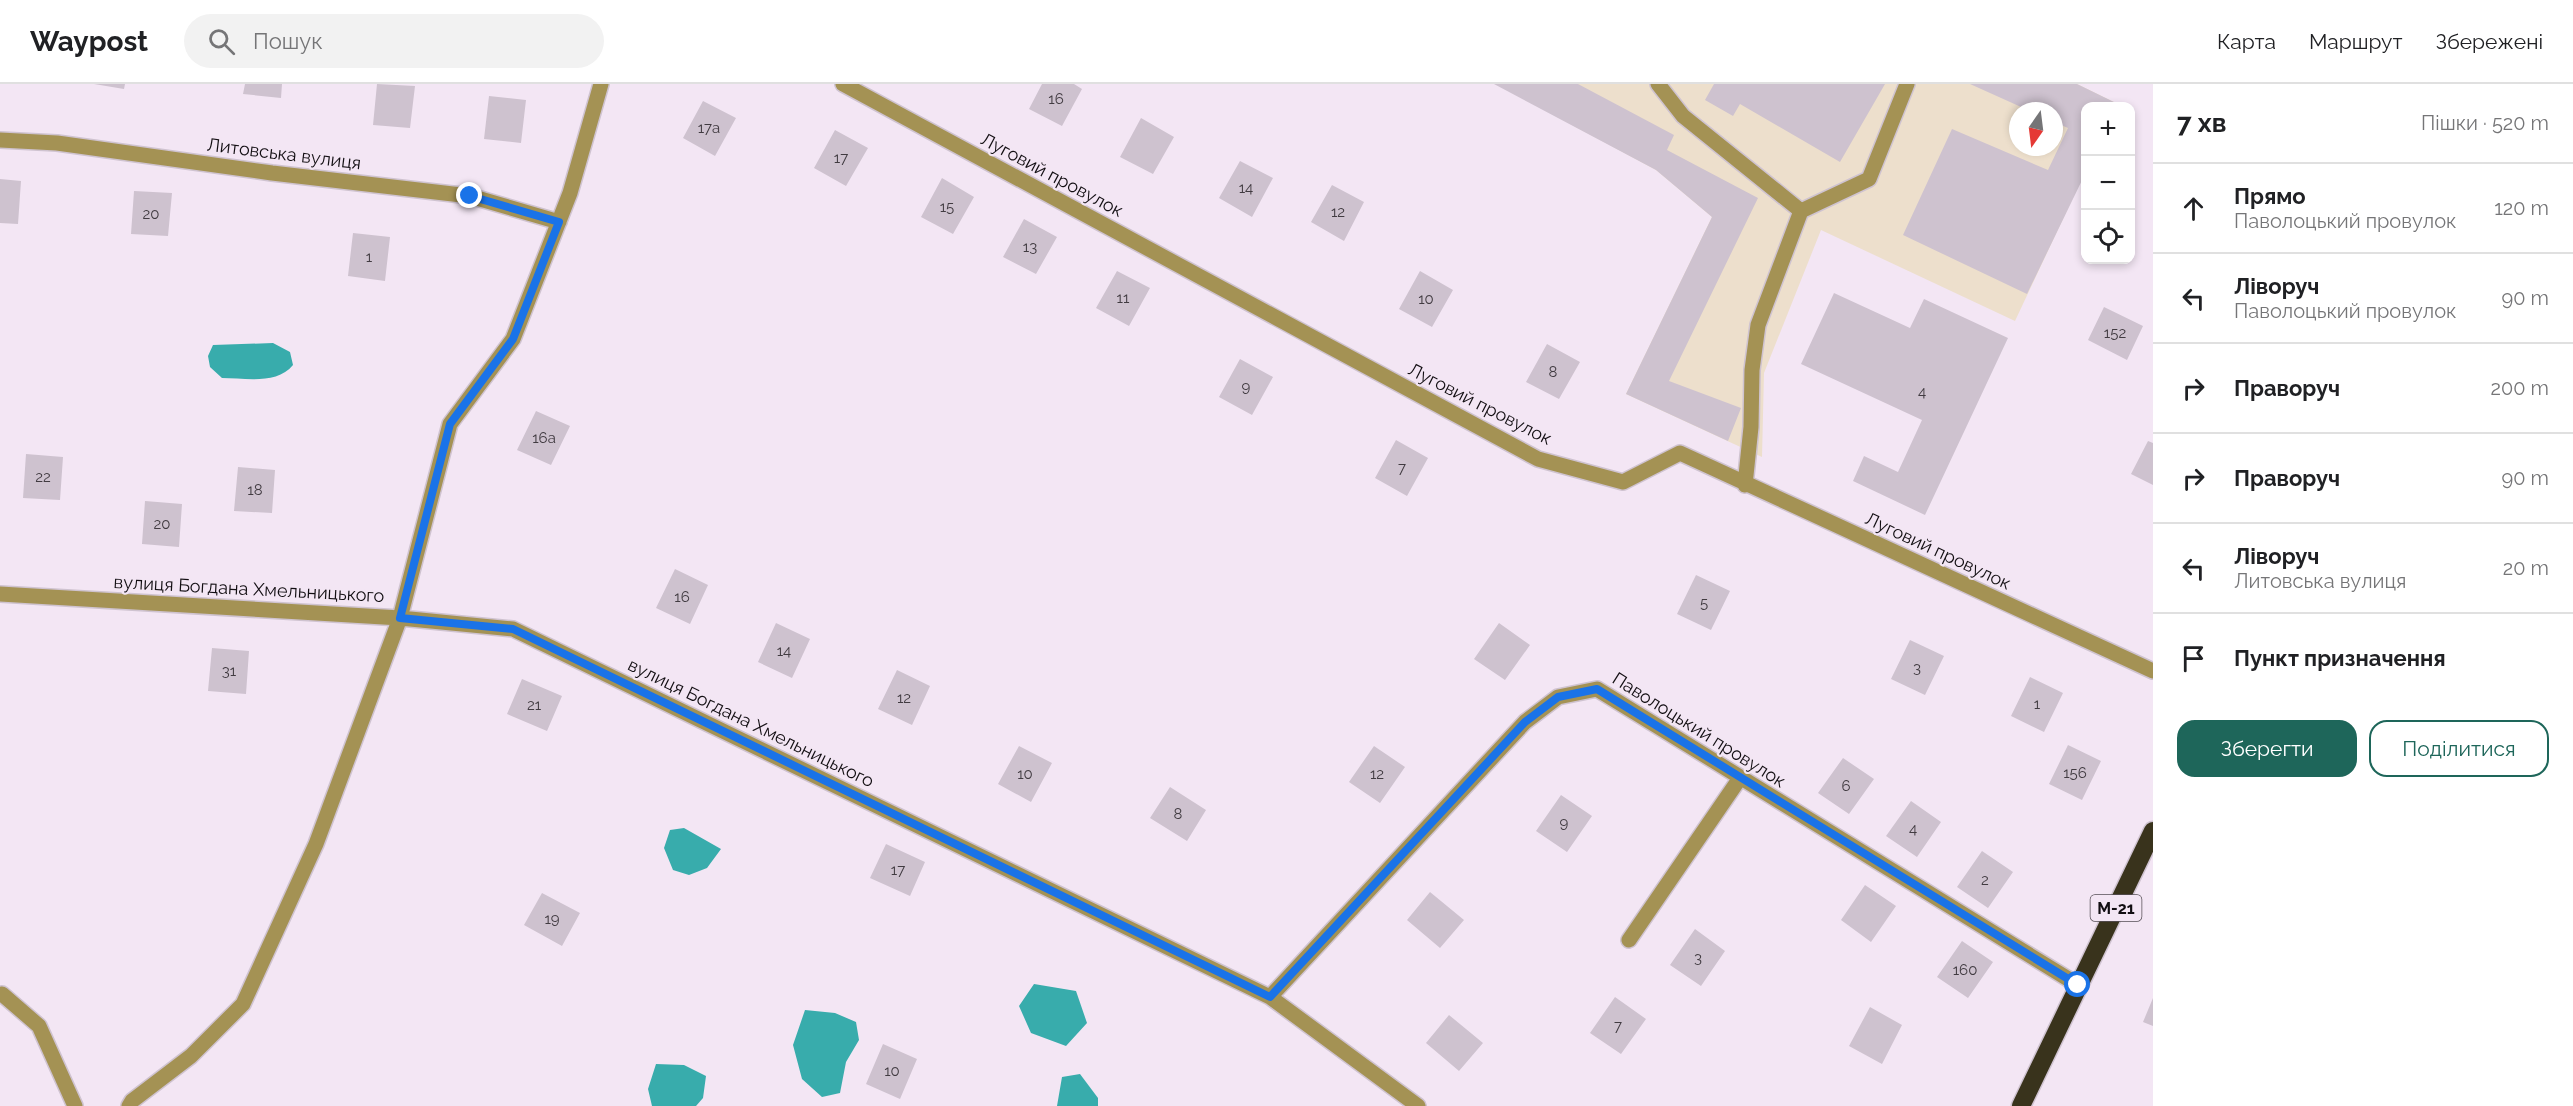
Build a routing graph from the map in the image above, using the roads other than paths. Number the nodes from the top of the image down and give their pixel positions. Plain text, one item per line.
1 (601, 84) edge
2 (843, 84) edge
3 (1658, 84) edge
4 (1907, 84) edge
5 (0, 140) edge
6 (1801, 211) junction
7 (559, 222) junction
8 (1745, 485) junction
9 (0, 594) edge
10 (400, 618) junction
11 (2153, 671) edge
12 (1740, 778) junction
13 (2153, 831) edge
14 (1629, 940) dead end
15 (2078, 985) junction
16 (2, 994) dead end
17 (1270, 997) junction
18 (75, 1106) edge
19 (129, 1106) edge
20 (1418, 1106) edge
21 (2021, 1106) edge

1 - 7 street
2 - 8 street, Луговий провулок
3 - 6 street
4 - 6 street
5 - 7 street, Литовська вулиця
6 - 8 street
7 - 10 street
8 - 11 street, Луговий провулок
9 - 10 street, вулиця Богдана Хмельницького
10 - 17 street, вулиця Богдана Хмельницького
10 - 19 street
12 - 14 street
12 - 15 street, Паволоцький провулок
12 - 17 street, Паволоцький провулок
13 - 15 highway, М-21
15 - 21 highway, М-21
16 - 18 street
17 - 20 street, вулиця Богдана Хмельницького

